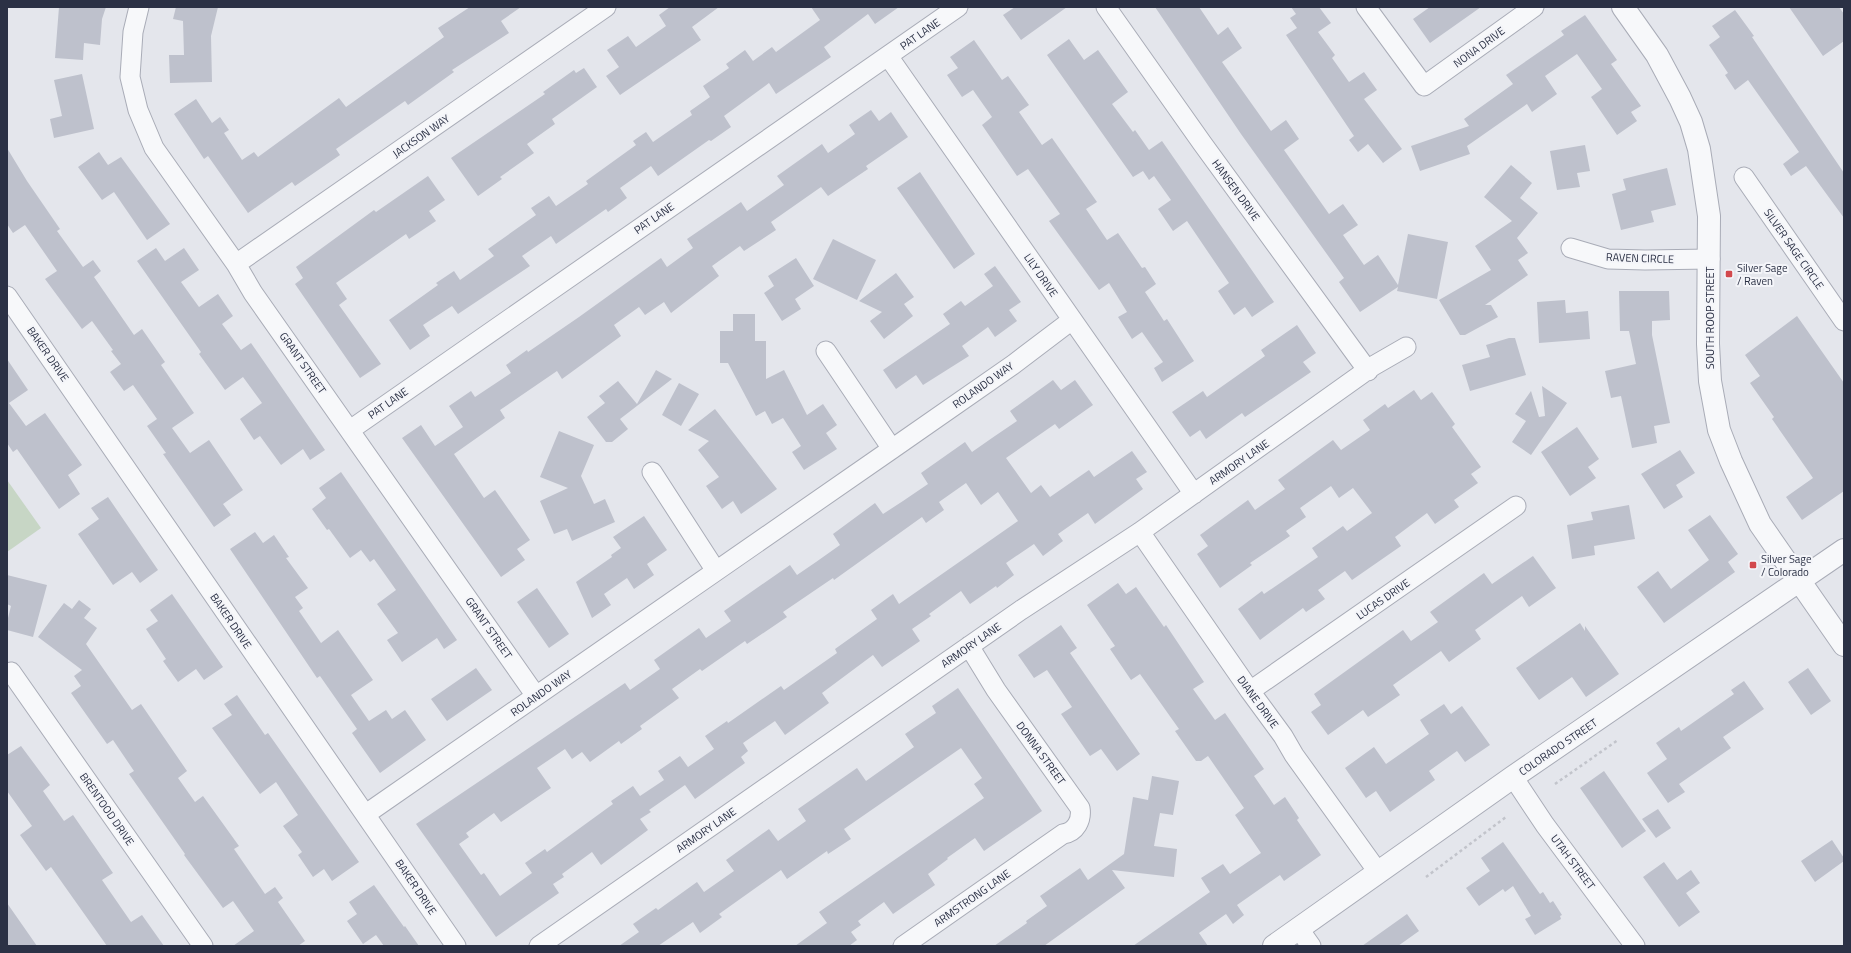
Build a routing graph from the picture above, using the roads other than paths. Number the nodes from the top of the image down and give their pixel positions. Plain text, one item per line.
1 (138, 7) edge
2 (606, 7) edge
3 (958, 7) edge
4 (1106, 7) edge
5 (1366, 7) edge
6 (1534, 7) edge
7 (1623, 7) edge
8 (888, 56) junction
9 (1744, 177) dead end
10 (1571, 248) dead end
11 (1710, 259) junction
12 (236, 264) junction
13 (7, 296) edge
14 (1072, 320) junction
15 (1844, 321) edge
16 (1406, 347) dead end
17 (826, 351) dead end
18 (1368, 371) junction
19 (350, 430) junction
20 (892, 449) junction
21 (652, 472) dead end
22 (1194, 494) junction
23 (1516, 506) dead end
24 (1140, 532) junction
25 (1844, 550) edge
26 (716, 570) junction
27 (1799, 581) junction
28 (1844, 645) edge
29 (969, 646) junction
30 (9, 674) edge
31 (1250, 691) junction
32 (536, 696) junction
33 (1513, 777) junction
34 (366, 814) junction
35 (1041, 850) joint
36 (1378, 872) junction
37 (1305, 937) edge
38 (203, 946) edge
39 (456, 946) edge
40 (539, 946) edge
41 (903, 946) edge
42 (1274, 946) edge
43 (1635, 946) edge

1 - 12 street, GRANT STREET
2 - 12 street, JACKSON WAY
3 - 8 street, PAT LANE
4 - 18 street, HANSEN DRIVE
5 - 6 street, NONA DRIVE
7 - 11 street, SOUTH ROOP STREET
8 - 14 street, LILY DRIVE
8 - 19 street, PAT LANE
9 - 15 street, SILVER SAGE CIRCLE
10 - 11 street, RAVEN CIRCLE
11 - 27 street, SOUTH ROOP STREET
12 - 19 street, GRANT STREET
13 - 34 street, BAKER DRIVE
14 - 20 street, ROLANDO WAY
14 - 22 street, LILY DRIVE
16 - 18 street, ARMORY LANE
17 - 20 street
18 - 22 street, ARMORY LANE
19 - 32 street, GRANT STREET
20 - 26 street, ROLANDO WAY
21 - 26 street
22 - 24 street, ARMORY LANE
23 - 31 street, LUCAS DRIVE
24 - 29 street, ARMORY LANE
24 - 31 street, DIANE DRIVE
25 - 27 street, COLORADO STREET
26 - 32 street, ROLANDO WAY
27 - 28 street, SOUTH ROOP STREET
27 - 33 street, COLORADO STREET
29 - 35 street, DONNA STREET
29 - 40 street, ARMORY LANE
30 - 38 street, BRENTOOD DRIVE
31 - 36 street, DIANE DRIVE
32 - 34 street, ROLANDO WAY
33 - 36 street, COLORADO STREET
33 - 43 street, UTAH STREET
34 - 39 street, BAKER DRIVE
35 - 41 street, ARMSTRONG LANE
36 - 37 street, COLORADO STREET
37 - 42 street, COLORADO STREET

